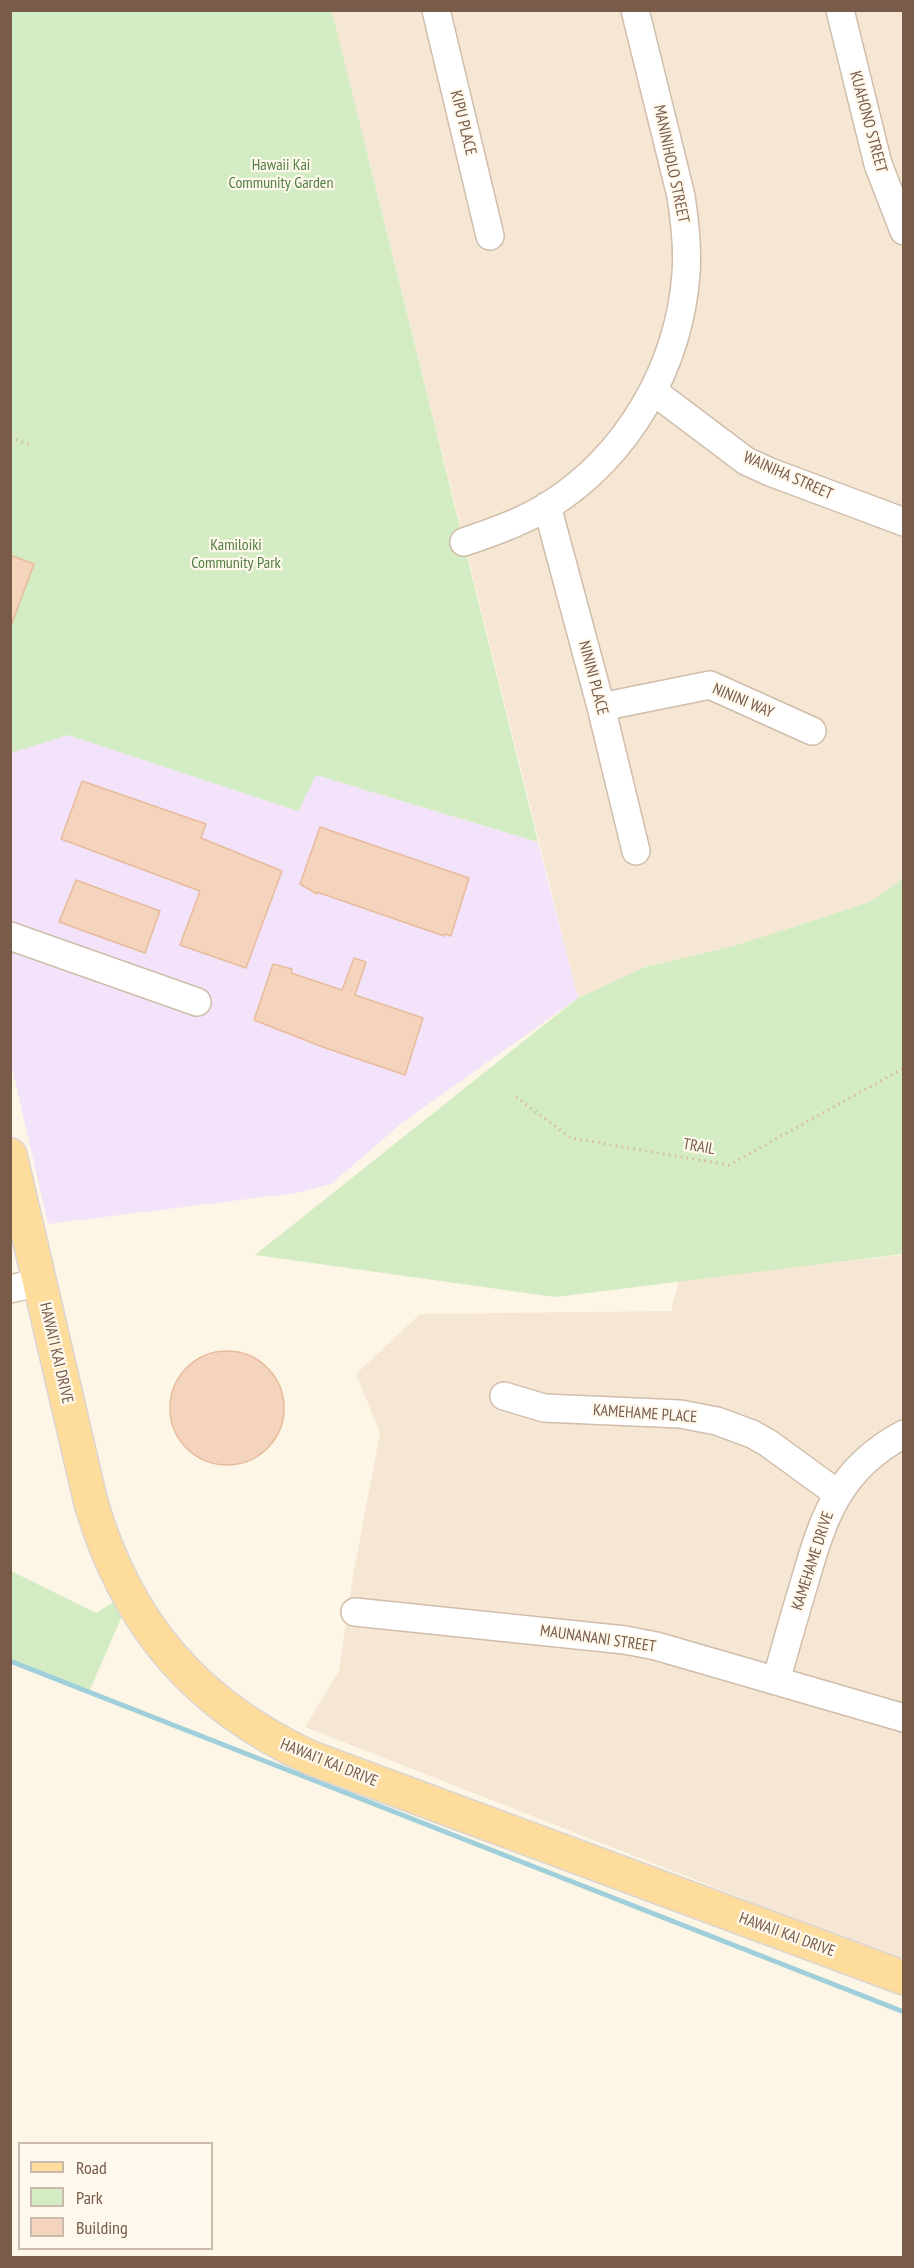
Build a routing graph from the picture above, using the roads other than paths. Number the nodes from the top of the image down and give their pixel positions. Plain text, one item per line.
1 (436, 10) edge
2 (635, 10) edge
3 (840, 10) edge
4 (903, 231) edge
5 (490, 236) dead end
6 (653, 391) junction
7 (548, 506) junction
8 (903, 522) edge
9 (464, 542) dead end
10 (601, 707) junction
11 (812, 731) dead end
12 (636, 851) dead end
13 (10, 936) edge
14 (197, 1002) dead end
15 (10, 1155) edge
16 (25, 1286) edge
17 (504, 1396) dead end
18 (903, 1434) edge
19 (838, 1494) junction
20 (355, 1612) dead end
21 (776, 1681) junction
22 (903, 1718) edge
23 (670, 1892) joint
24 (903, 1978) edge

1 - 5 street, KIPU PLACE
2 - 6 street, MANINIHOLO STREET
3 - 4 street, KUAHONO STREET
6 - 7 street, MANINIHOLO STREET
6 - 8 street, WAINIHA STREET
7 - 9 street, MANINIHOLO STREET
7 - 10 street, NININI PLACE
10 - 11 street, NININI WAY
10 - 12 street, NININI PLACE
13 - 14 street
15 - 16 main road, HAWAI’I KAI DRIVE
16 - 23 main road, HAWAI’I KAI DRIVE
17 - 19 street, KAMEHAME PLACE
18 - 19 street, KAMEHAME DRIVE
19 - 21 street, KAMEHAME DRIVE
20 - 21 street, MAUNANANI STREET
21 - 22 street, MAUNANANI STREET
23 - 24 main road, HAWAII KAI DRIVE

